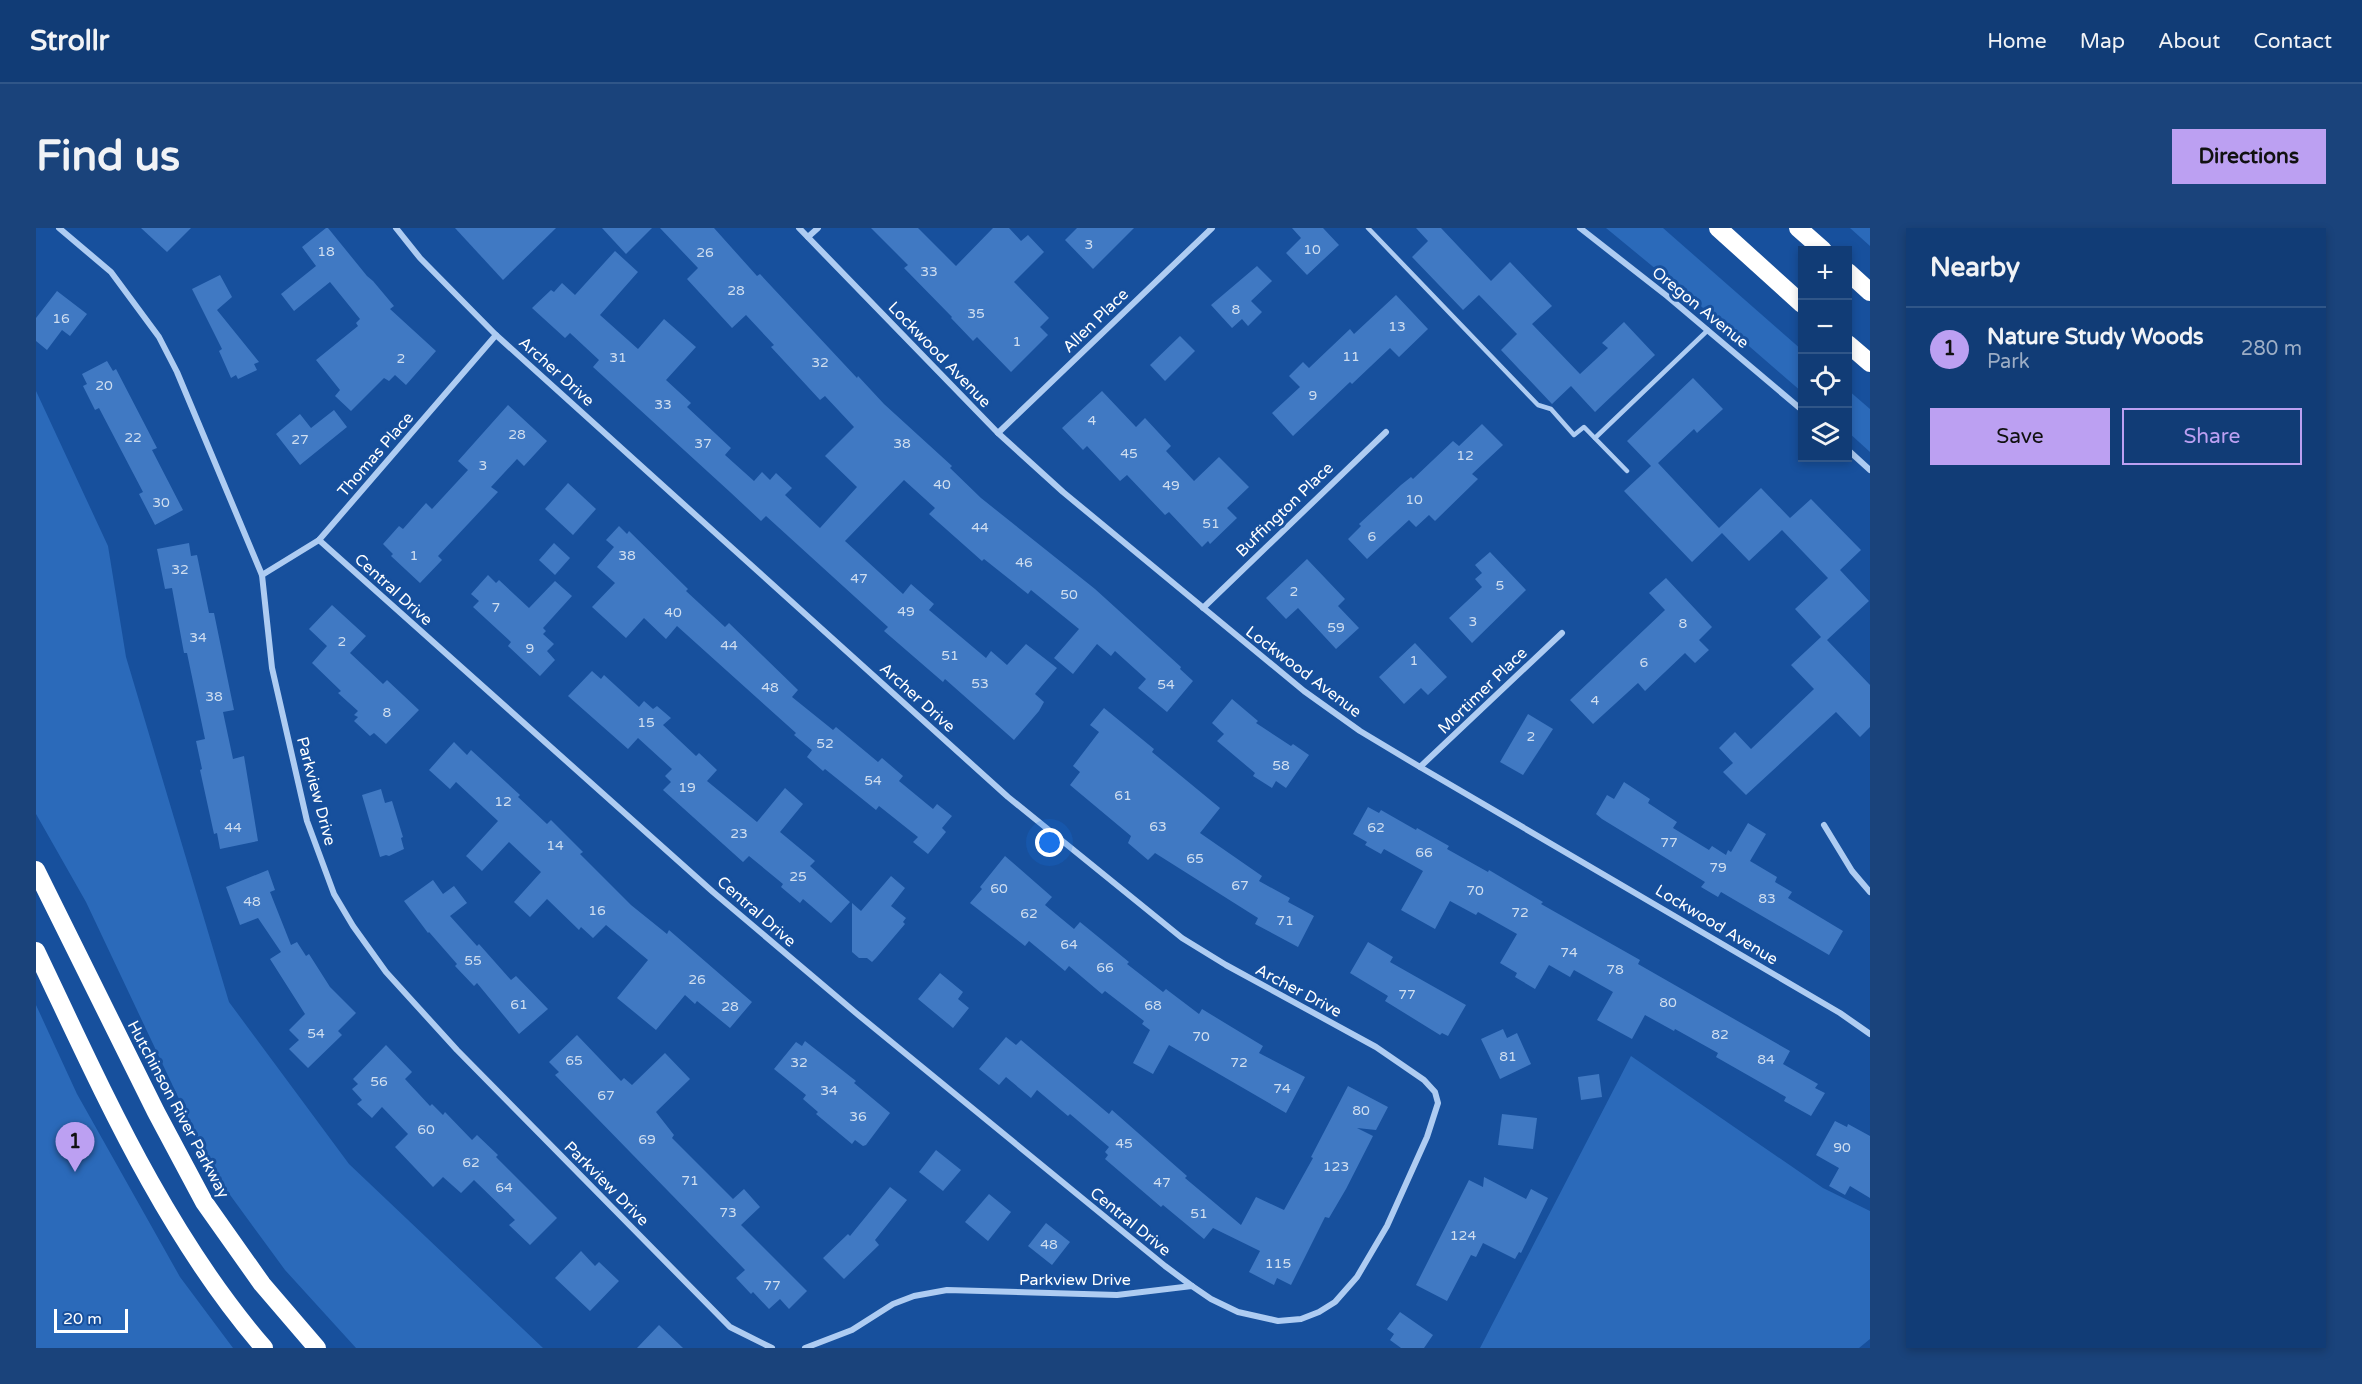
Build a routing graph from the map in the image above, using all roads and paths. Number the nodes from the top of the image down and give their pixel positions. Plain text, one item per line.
1 (59, 228) edge
2 (396, 228) edge
3 (799, 228) edge
4 (818, 228) edge
5 (1212, 228) edge
6 (1368, 228) edge
7 (1580, 228) edge
8 (1718, 228) edge
9 (1798, 228) edge
10 (808, 237) junction
11 (1818, 246) edge
12 (1852, 276) edge
13 (1870, 292) edge
14 (1799, 300) edge
15 (1708, 330) junction
16 (496, 334) junction
17 (1852, 347) edge
18 (1870, 363) edge
19 (1801, 408) edge
20 (1386, 432) dead end
21 (998, 433) junction
22 (1595, 438) junction
23 (1852, 454) edge
24 (1870, 470) edge
25 (1627, 471) dead end
26 (318, 540) junction
27 (262, 575) junction
28 (1203, 608) junction
29 (1562, 633) dead end
30 (1420, 767) junction
31 (1824, 825) dead end
32 (36, 870) edge
33 (1870, 892) edge
34 (36, 951) edge
35 (1870, 1034) edge
36 (1192, 1286) junction
37 (264, 1348) edge
38 (317, 1348) edge
39 (772, 1348) edge
40 (805, 1348) edge

1 - 27 street, Parkview Drive
2 - 16 street, Archer Drive
3 - 10 street, Lockwood Avenue
4 - 10 street
5 - 21 street, Allen Place
6 - 22 lane
7 - 15 street, Oregon Avenue
8 - 14 highway
9 - 11 highway
10 - 21 street, Lockwood Avenue
12 - 13 highway
15 - 19 street, Oregon Avenue
15 - 22 lane
16 - 26 street, Thomas Place
16 - 36 street, Archer Drive
17 - 18 highway
20 - 28 street, Buffington Place
21 - 28 street, Lockwood Avenue
22 - 25 lane
23 - 24 street
26 - 27 street, Thomas Place
26 - 36 street, Central Drive
27 - 39 street, Parkview Drive
28 - 30 street, Lockwood Avenue
29 - 30 street, Mortimer Place
30 - 35 street, Lockwood Avenue
31 - 33 street
32 - 38 highway, Hutchinson River Parkway
34 - 37 highway
36 - 40 street, Parkview Drive

